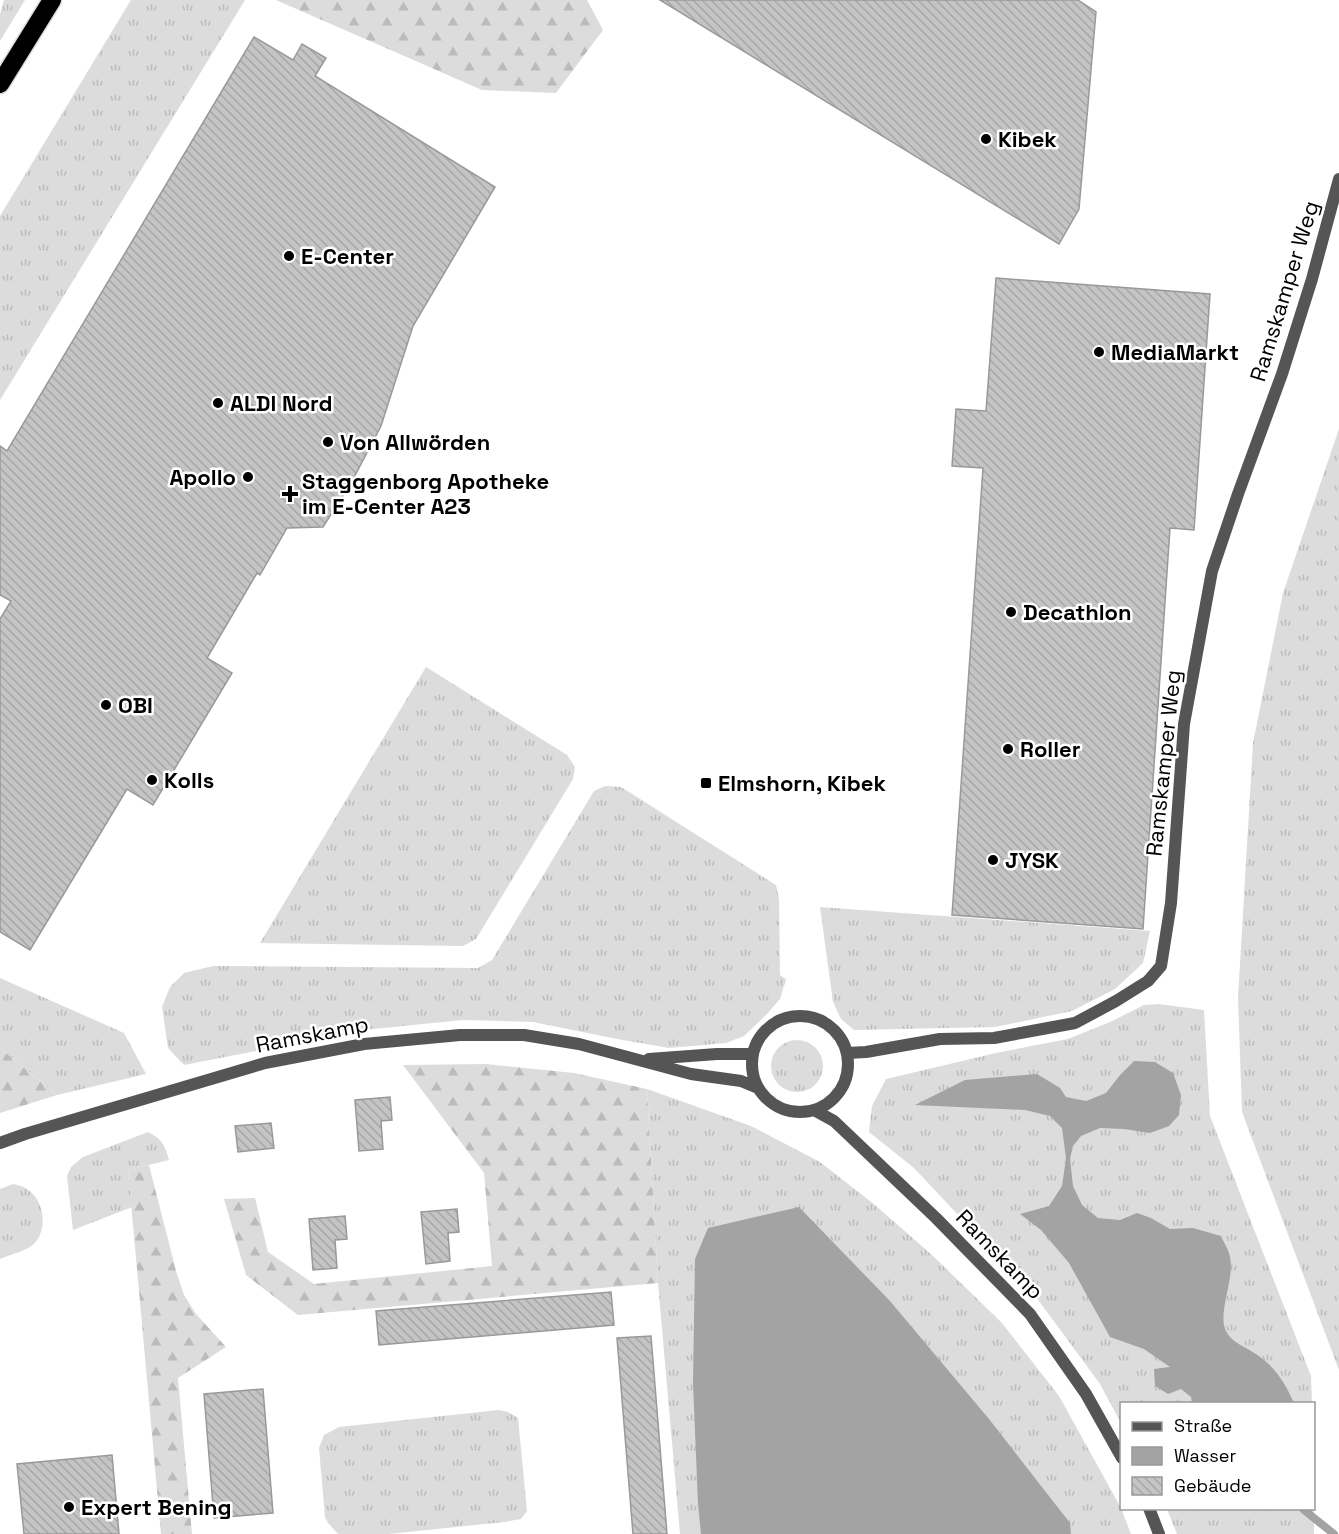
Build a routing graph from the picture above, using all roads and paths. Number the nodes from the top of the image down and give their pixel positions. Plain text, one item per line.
1 (52, 0) edge
2 (0, 84) edge
3 (1339, 179) edge
4 (847, 1053) junction
5 (752, 1054) junction
6 (639, 1059) junction
7 (758, 1088) junction
8 (814, 1110) junction
9 (0, 1143) edge
10 (1120, 1454) edge
11 (1149, 1510) edge
12 (1159, 1534) edge

1 - 2 highway
3 - 4 street, Ramskamper Weg
4 - 5 street
4 - 8 street
5 - 6 street, Ramskamp
5 - 7 street
6 - 7 street, Ramskamp
6 - 9 street, Ramskamp
7 - 8 street, Ramskamp
8 - 10 street, Ramskamp
11 - 12 street

